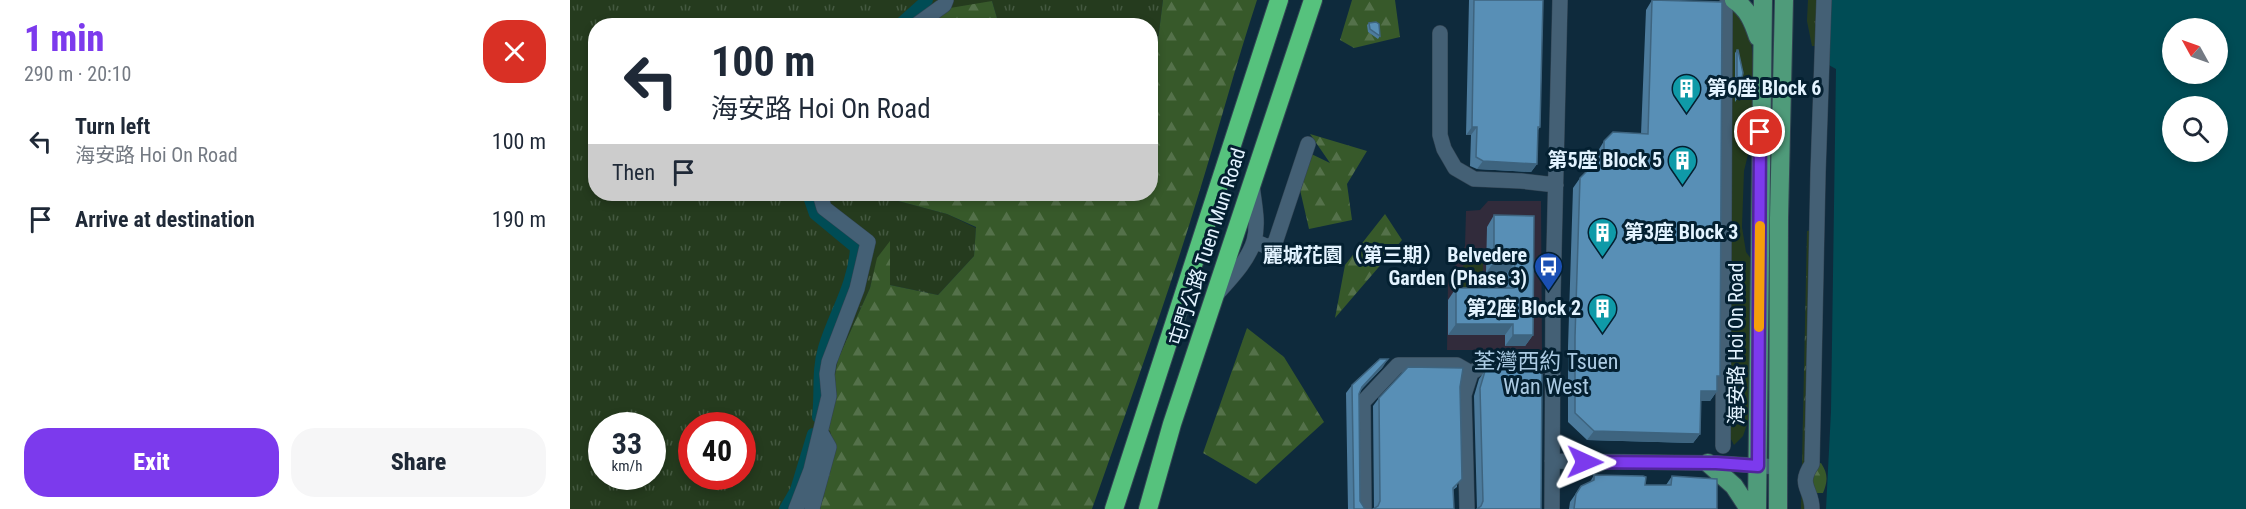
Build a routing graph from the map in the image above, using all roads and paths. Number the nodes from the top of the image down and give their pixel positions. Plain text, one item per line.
1 (946, 0) edge
2 (1279, 0) edge
3 (1313, 0) edge
4 (1560, 0) edge
5 (1762, 0) edge
6 (1784, 0) edge
7 (1824, 0) edge
8 (1730, 3) edge
9 (926, 18) edge
10 (1440, 33) dead end
11 (1761, 44) junction
12 (1308, 144) dead end
13 (1252, 185) junction
14 (1556, 185) junction
15 (822, 201) edge
16 (1254, 242) junction
17 (1214, 297) junction
18 (1552, 365) junction
19 (1471, 373) junction
20 (821, 433) junction
21 (1723, 446) dead end
22 (1552, 461) junction
23 (1708, 463) junction
24 (1758, 466) junction
25 (1778, 467) junction
26 (796, 509) edge
27 (812, 509) edge
28 (1114, 509) edge
29 (1148, 509) edge
30 (1364, 509) edge
31 (1467, 509) edge
32 (1552, 509) edge
33 (1749, 509) edge
34 (1756, 509) edge
35 (1778, 509) edge
36 (1812, 509) edge

1 - 9 street
2 - 28 highway, 屯門公路 Tuen Mun Road
3 - 13 highway, 屯門公路 Tuen Mun Road
4 - 14 street
5 - 11 main road, 海安路 Hoi On Road
6 - 25 main road
7 - 36 street
8 - 11 main road
8 - 21 street
10 - 14 street
11 - 24 main road, 海安路 Hoi On Road
12 - 16 street
13 - 16 street
13 - 17 highway, 屯門公路 Tuen Mun Road
14 - 18 street
15 - 20 street
16 - 17 street
17 - 29 highway, 屯門公路 Tuen Mun Road
18 - 19 street
18 - 22 street
19 - 30 street
19 - 31 street
20 - 26 street
20 - 27 street
22 - 23 street
22 - 32 street
23 - 24 street
23 - 33 main road
24 - 25 street
24 - 34 main road, 海安路 Hoi On Road
25 - 35 main road

